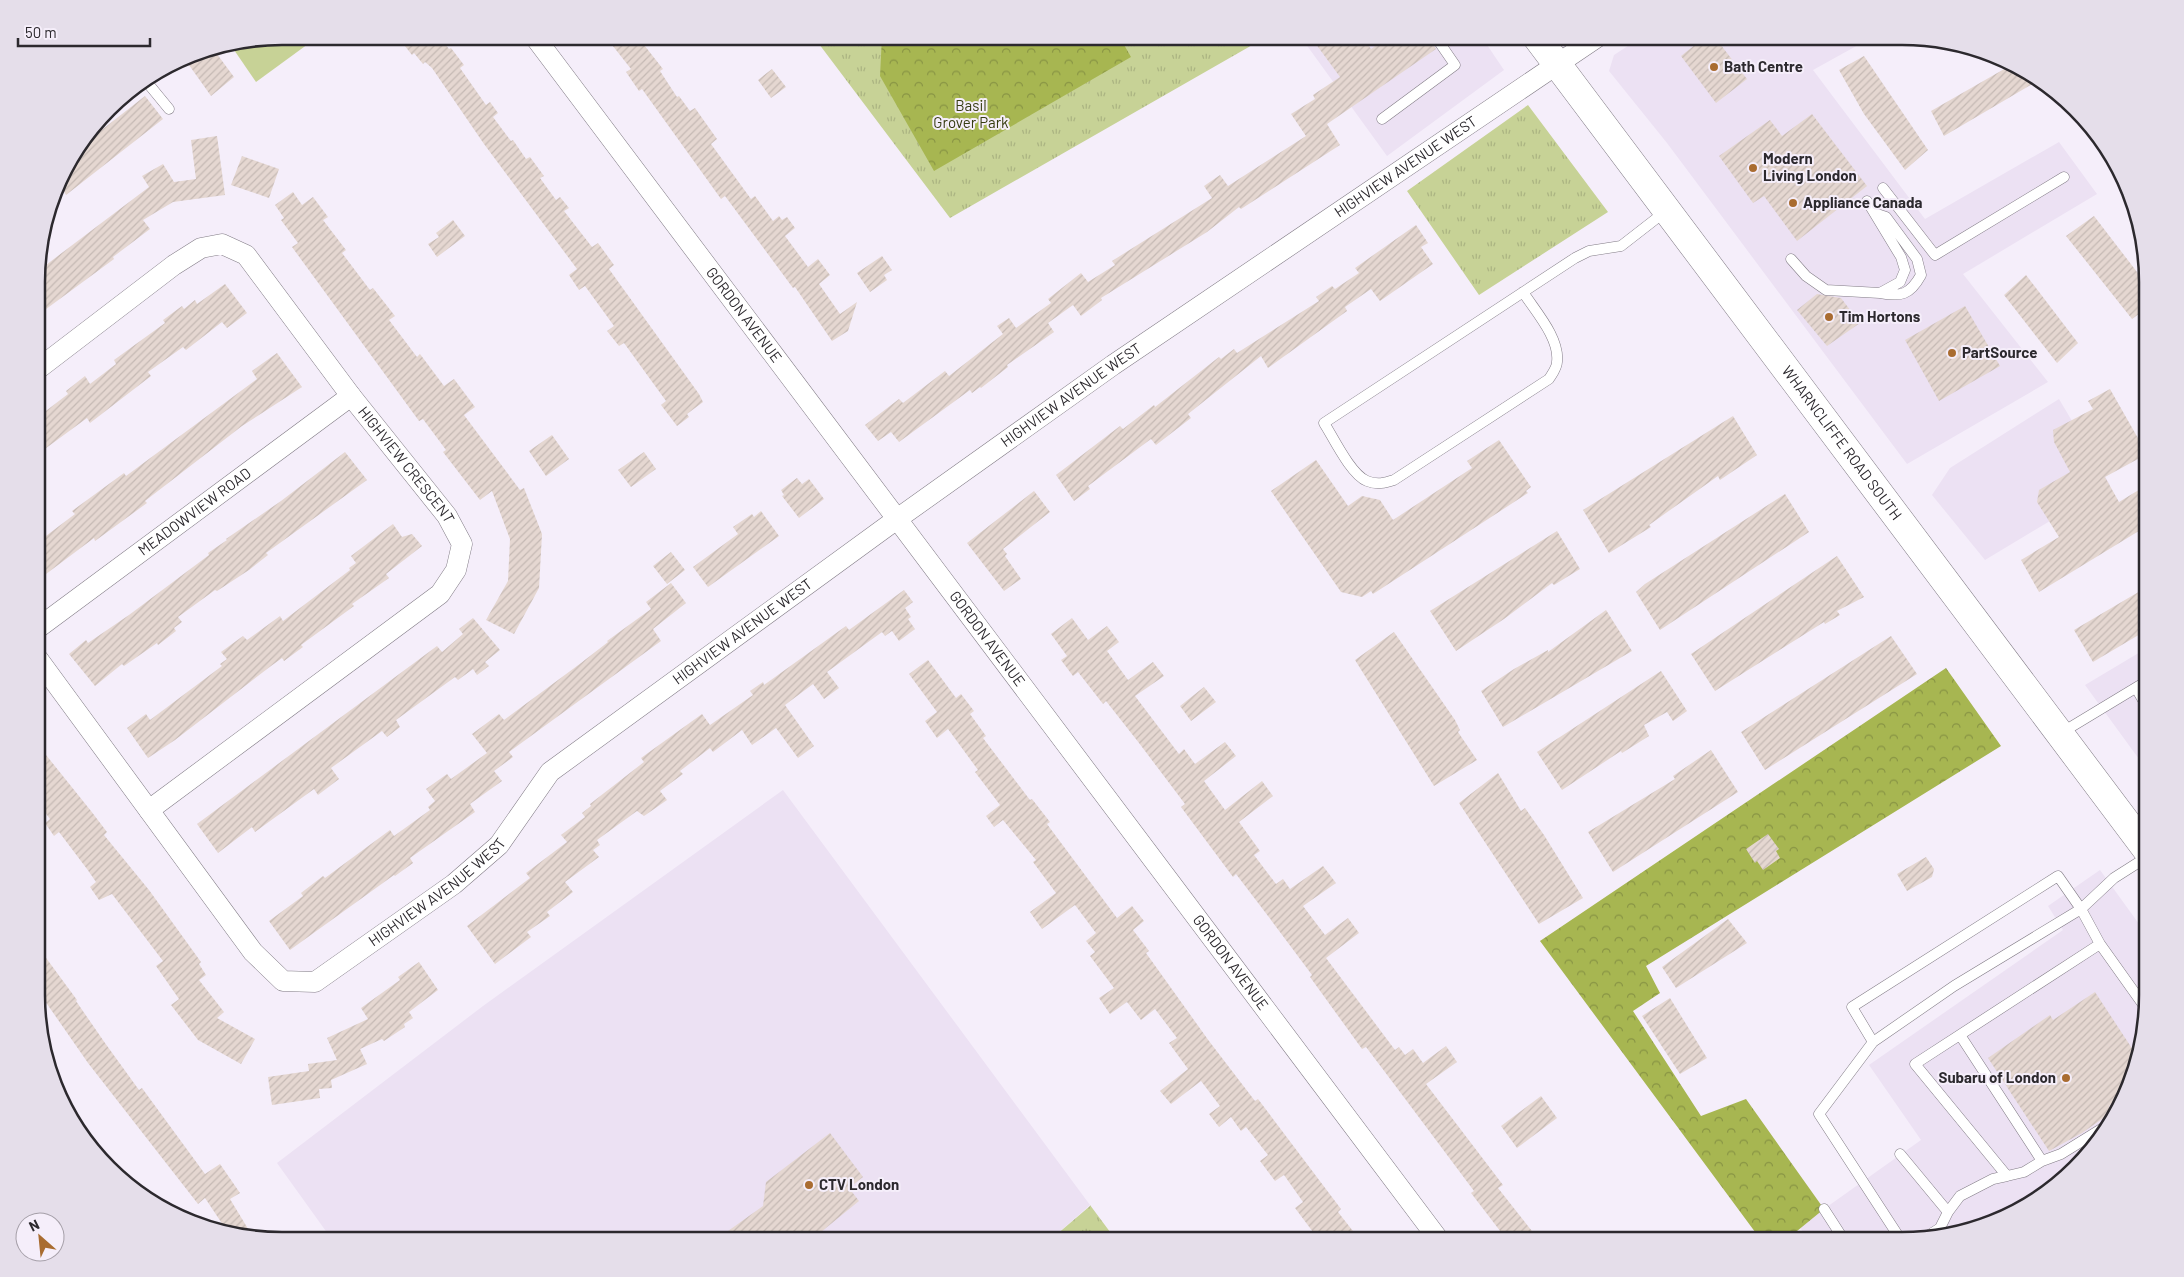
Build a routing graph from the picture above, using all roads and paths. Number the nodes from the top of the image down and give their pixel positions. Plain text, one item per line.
1 (541, 45) edge
2 (1441, 45) edge
3 (1543, 45) edge
4 (1585, 45) edge
5 (1556, 63) junction
6 (150, 86) edge
7 (169, 109) dead end
8 (1382, 119) dead end
9 (2064, 177) dead end
10 (1883, 188) dead end
11 (1867, 201) dead end
12 (1667, 210) junction
13 (1877, 214) junction
14 (1791, 259) dead end
15 (1523, 292) junction
16 (1880, 293) junction
17 (45, 364) edge
18 (351, 396) junction
19 (897, 519) junction
20 (45, 623) edge
21 (45, 669) edge
22 (2139, 686) edge
23 (2136, 688) junction
24 (2139, 693) edge
25 (2060, 734) junction
26 (149, 810) junction
27 (2139, 839) edge
28 (2139, 862) edge
29 (2081, 909) junction
30 (2100, 944) junction
31 (2139, 998) edge
32 (1960, 1035) junction
33 (1873, 1042) junction
34 (2093, 1134) edge
35 (1900, 1154) dead end
36 (2042, 1162) junction
37 (2007, 1176) junction
38 (1824, 1209) dead end
39 (1948, 1212) junction
40 (1939, 1229) edge
41 (1433, 1232) edge
42 (1839, 1232) edge
43 (1896, 1232) edge

1 - 19 street, GORDON AVENUE
2 - 8 lane
3 - 5 main road, WHARNCLIFFE ROAD SOUTH
4 - 5 street, HIGHVIEW AVENUE WEST
5 - 12 main road, WHARNCLIFFE ROAD SOUTH
5 - 19 street, HIGHVIEW AVENUE WEST
6 - 7 lane
9 - 10 lane
11 - 13 lane
12 - 15 lane
12 - 25 main road, WHARNCLIFFE ROAD SOUTH
13 - 16 lane
13 - 16 lane
14 - 16 lane
15 - 15 lane
17 - 18 street, HIGHVIEW CRESCENT
18 - 20 street, MEADOWVIEW ROAD
18 - 26 street, HIGHVIEW CRESCENT
19 - 26 street, HIGHVIEW AVENUE WEST
19 - 41 street, GORDON AVENUE
21 - 26 street, HIGHVIEW AVENUE WEST
22 - 23 lane
23 - 24 lane
23 - 25 lane
25 - 27 main road, WHARNCLIFFE ROAD SOUTH
28 - 29 lane
29 - 30 lane
29 - 33 lane
29 - 33 lane
30 - 31 lane
30 - 32 lane
32 - 36 lane
32 - 37 lane
33 - 43 lane
34 - 36 lane
35 - 39 lane
36 - 37 lane
37 - 39 lane
38 - 42 lane
39 - 40 lane

